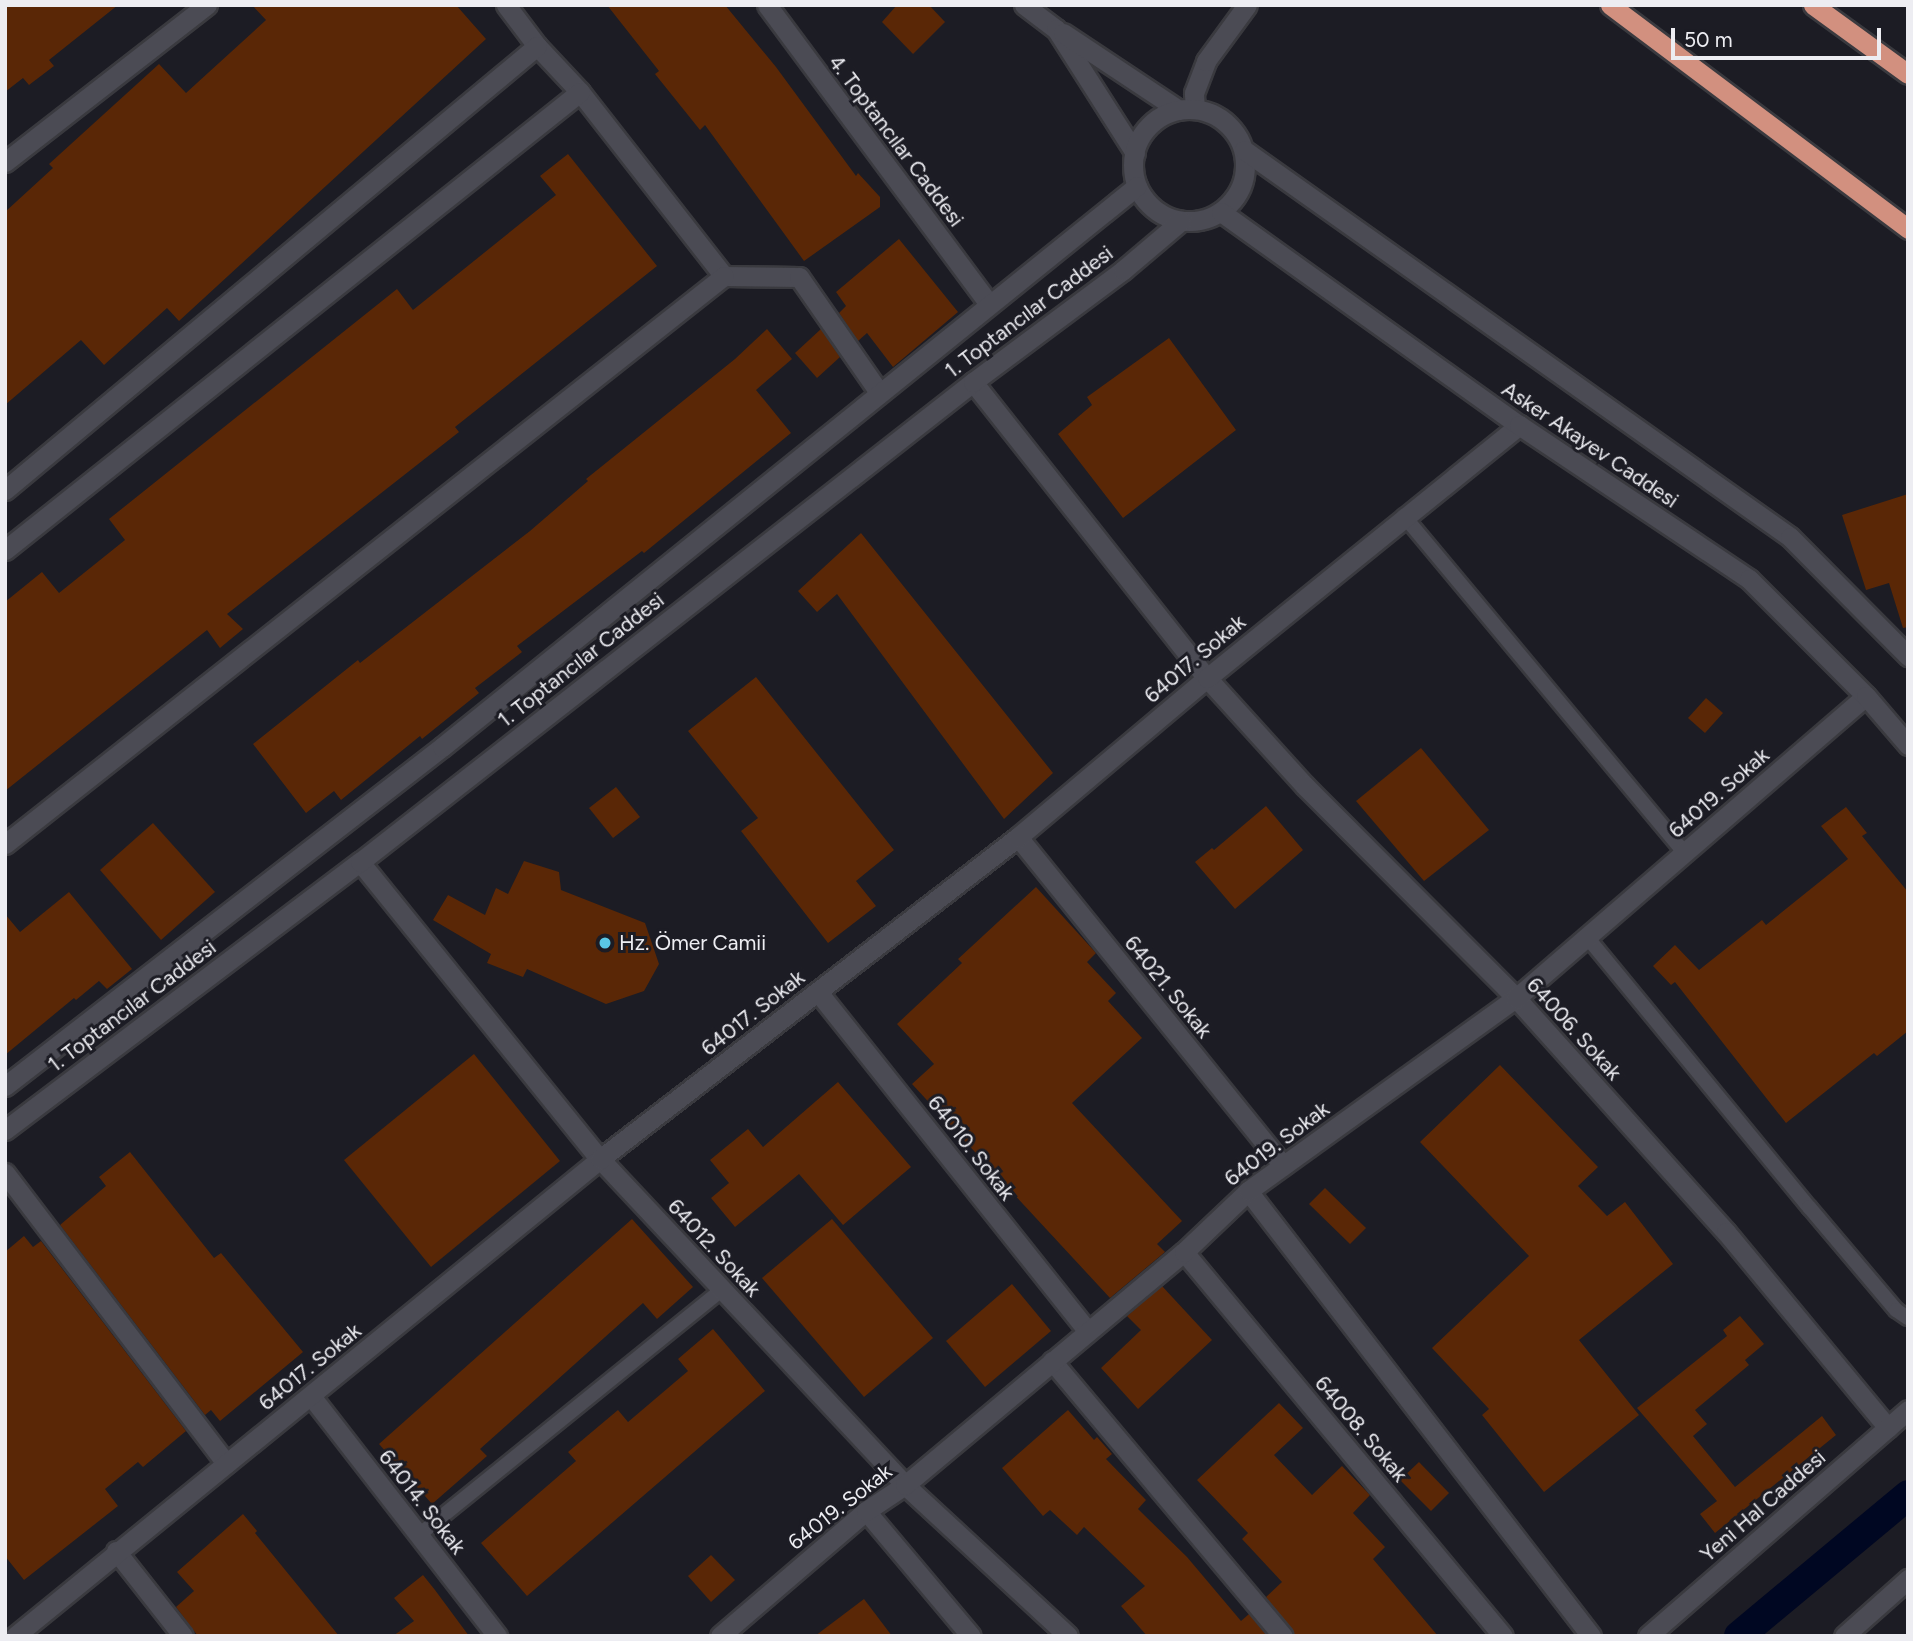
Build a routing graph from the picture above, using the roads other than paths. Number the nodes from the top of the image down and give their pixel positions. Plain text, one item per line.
1 (207, 5) edge
2 (506, 5) edge
3 (767, 5) edge
4 (1024, 5) edge
5 (1247, 5) edge
6 (1610, 5) edge
7 (1813, 5) edge
8 (1056, 29) junction
9 (537, 46) junction
10 (1908, 74) edge
11 (580, 92) junction
12 (1187, 110) junction
13 (1244, 150) junction
14 (1135, 153) junction
15 (5, 162) edge
16 (1137, 186) junction
17 (1221, 212) junction
18 (1181, 221) junction
19 (1908, 229) edge
20 (724, 276) junction
21 (988, 303) junction
22 (973, 382) junction
23 (879, 392) junction
24 (1519, 425) junction
25 (5, 490) edge
26 (1404, 516) junction
27 (5, 550) edge
28 (1908, 656) edge
29 (1207, 678) junction
30 (1866, 696) junction
31 (1908, 745) edge
32 (1018, 837) junction
33 (5, 844) edge
34 (1685, 853) junction
35 (360, 862) junction
36 (1587, 937) junction
37 (818, 992) junction
38 (1516, 998) junction
39 (5, 1087) edge
40 (5, 1130) edge
41 (600, 1159) junction
42 (1283, 1166) junction
43 (5, 1173) edge
44 (1248, 1191) junction
45 (1184, 1252) junction
46 (722, 1290) junction
47 (1908, 1318) edge
48 (1088, 1331) junction
49 (1052, 1361) junction
50 (311, 1396) junction
51 (1908, 1410) edge
52 (1888, 1428) junction
53 (226, 1462) junction
54 (905, 1485) junction
55 (866, 1511) junction
56 (419, 1535) junction
57 (116, 1551) junction
58 (1908, 1579) edge
59 (15, 1636) edge
60 (183, 1636) edge
61 (498, 1636) edge
62 (720, 1636) edge
63 (971, 1636) edge
64 (1068, 1636) edge
65 (1283, 1636) edge
66 (1503, 1636) edge
67 (1591, 1636) edge
68 (1648, 1636) edge
69 (1844, 1636) edge

1 - 15 street
2 - 9 street
3 - 21 street, 4. Toptancılar Caddesi
4 - 8 street
5 - 12 street
6 - 19 highway
7 - 10 highway
8 - 12 street, Asker Akayev Caddesi
8 - 14 street
9 - 11 street
9 - 25 street
11 - 20 street
11 - 27 street
12 - 13 street, Asker Akayev Caddesi
12 - 14 street
13 - 17 street
13 - 28 street, Asker Akayev Caddesi
14 - 16 street
16 - 18 street
16 - 21 street, 1. Toptancılar Caddesi
17 - 18 street
17 - 24 street, Asker Akayev Caddesi
18 - 22 street, 1. Toptancılar Caddesi
20 - 23 street
20 - 33 street
21 - 23 street, 1. Toptancılar Caddesi
22 - 29 street, 64006. Sokak
22 - 35 street, 1. Toptancılar Caddesi
23 - 39 street, 1. Toptancılar Caddesi
24 - 26 street, 64017. Sokak
24 - 30 street, Asker Akayev Caddesi
26 - 29 street, 64017. Sokak
26 - 34 lane
29 - 32 street, 64017. Sokak
29 - 38 street, 64006. Sokak
30 - 31 street, Asker Akayev Caddesi
30 - 34 street, 64019. Sokak
32 - 37 street, 64017. Sokak
32 - 42 street, 64021. Sokak
34 - 36 street, 64019. Sokak
35 - 40 street, 1. Toptancılar Caddesi
35 - 41 street, 64012. Sokak
36 - 38 street, 64019. Sokak
36 - 47 lane
37 - 41 street, 64017. Sokak
37 - 48 street, 64010. Sokak
38 - 42 street, 64019. Sokak
38 - 52 street, 64006. Sokak
41 - 46 street, 64012. Sokak
41 - 50 street, 64017. Sokak
42 - 44 street, 64019. Sokak
43 - 53 street
44 - 45 street, 64019. Sokak
44 - 67 street
45 - 48 street, 64019. Sokak
45 - 66 street, 64008. Sokak
46 - 54 street, 64012. Sokak
46 - 56 lane
48 - 49 street, 64019. Sokak
49 - 54 street, 64019. Sokak
49 - 65 street
50 - 53 street, 64017. Sokak
50 - 56 street, 64014. Sokak
51 - 52 street, Yeni Hal Caddesi
52 - 68 street, Yeni Hal Caddesi
53 - 57 street, 64017. Sokak
54 - 55 street, 64019. Sokak
54 - 64 street, 64012. Sokak
55 - 62 street, 64019. Sokak
55 - 63 street
56 - 61 street, 64014. Sokak
57 - 59 street, 64017. Sokak
57 - 60 street
58 - 69 street

